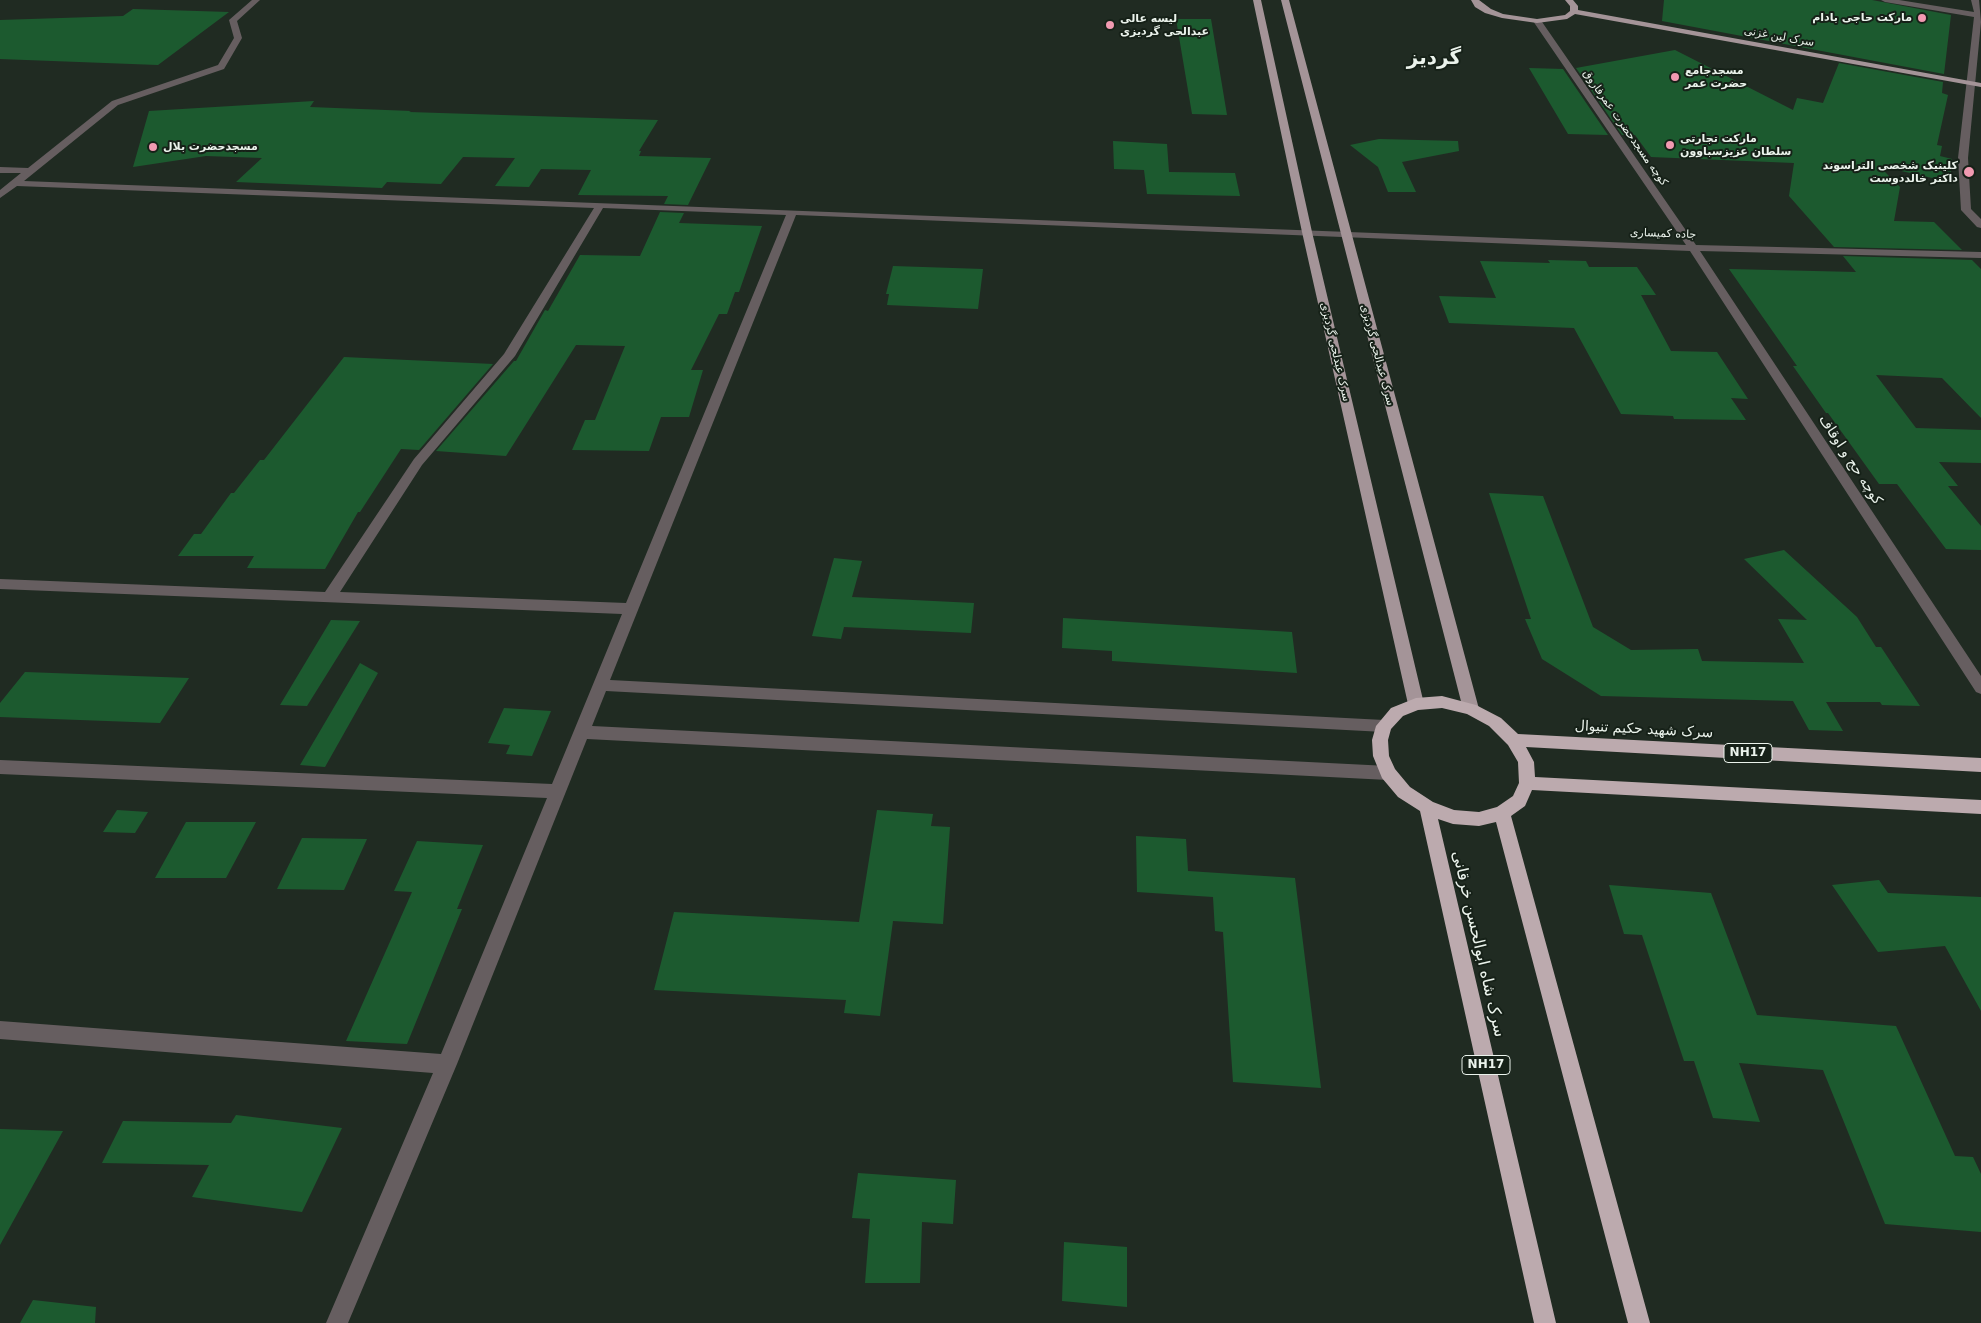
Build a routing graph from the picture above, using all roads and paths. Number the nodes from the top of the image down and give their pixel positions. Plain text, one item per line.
1 (256, 0) edge
2 (1257, 0) edge
3 (1285, 0) edge
4 (1475, 0) edge
5 (1569, 0) edge
6 (1885, 0) edge
7 (1975, 0) edge
8 (1574, 12) junction
9 (1978, 16) junction
10 (1537, 21) junction
11 (1970, 83) junction
12 (1981, 85) edge
13 (0, 170) edge
14 (30, 171) junction
15 (15, 183) junction
16 (0, 194) edge
17 (600, 205) junction
18 (792, 212) junction
19 (1981, 225) edge
20 (1307, 232) junction
21 (1345, 233) junction
22 (1694, 248) junction
23 (1981, 255) edge
24 (0, 584) edge
25 (328, 597) junction
26 (632, 609) junction
27 (601, 685) junction
28 (1981, 688) edge
29 (1416, 704) junction
30 (1471, 709) junction
31 (1384, 726) junction
32 (582, 732) junction
33 (1514, 740) junction
34 (1981, 765) edge
35 (0, 768) edge
36 (1388, 773) junction
37 (1527, 783) junction
38 (557, 791) junction
39 (1427, 807) junction
40 (1981, 807) edge
41 (1502, 813) junction
42 (0, 1030) edge
43 (447, 1064) junction
44 (337, 1323) edge
45 (1545, 1323) edge
46 (1639, 1323) edge

1 - 14 street
2 - 20 main road, سرک عبدلحی گردیزی
3 - 21 main road, سرک عبدالحی گردیزی
4 - 10 main road
5 - 8 main road
6 - 9 street
7 - 9 street
8 - 10 main road
8 - 11 main road, سرک لین غزنی
9 - 11 street
10 - 22 street, کوچه مسجدحضرت عمرفاروق
11 - 12 main road, سرک لین غزنی
11 - 19 street
13 - 14 street
14 - 15 street
15 - 16 street
15 - 17 street, جاده کمیساری
17 - 18 street, جاده کمیساری
17 - 25 street
18 - 20 street, جاده کمیساری
18 - 26 street
20 - 21 street, جاده کمیساری
20 - 29 main road, سرک عبدلحی گردیزی
21 - 22 street, جاده کمیساری
21 - 30 main road, سرک عبدالحی گردیزی
22 - 23 street, جاده کمیساری
22 - 28 street, کوچه حج و اوقاف
24 - 25 street
25 - 26 street
26 - 27 street
27 - 31 street
27 - 32 street
29 - 30 highway
29 - 31 highway
30 - 33 highway
31 - 36 highway
32 - 36 street
32 - 38 street
33 - 34 highway, سرک شهید حکیم تنیوال / NH17
33 - 37 highway
35 - 38 street
36 - 39 highway
37 - 40 highway
37 - 41 highway
38 - 43 street
39 - 41 highway
39 - 45 highway, سرک شاه ابوالحسن خرقانی / NH17
41 - 46 highway
42 - 43 street
43 - 44 street

